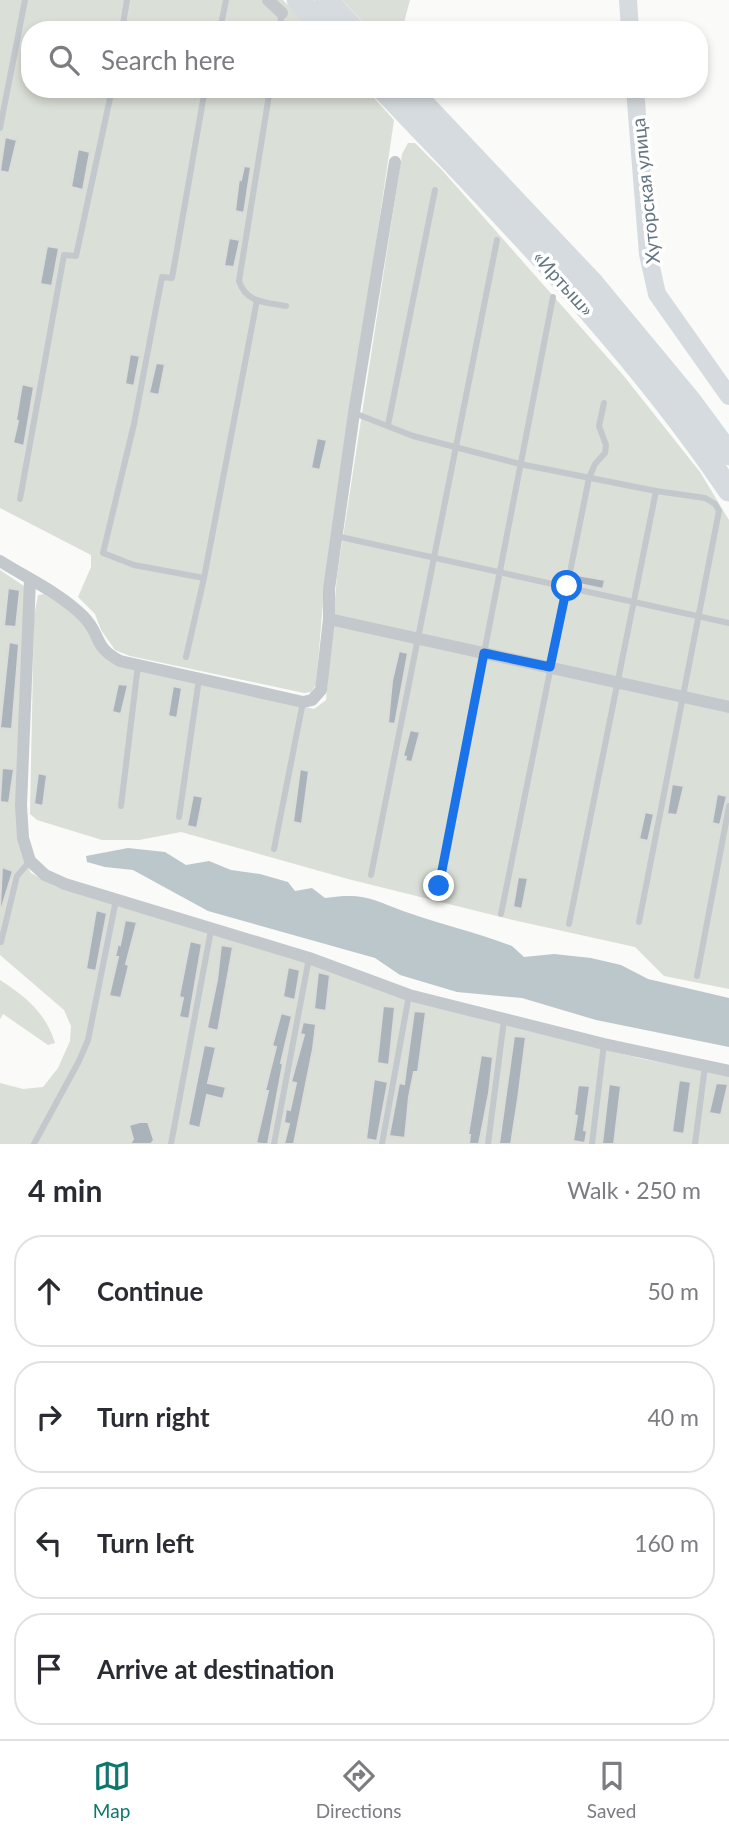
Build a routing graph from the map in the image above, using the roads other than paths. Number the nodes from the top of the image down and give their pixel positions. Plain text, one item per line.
1 (25, 0) edge
2 (127, 0) edge
3 (226, 0) edge
4 (268, 0) edge
5 (326, 0) edge
6 (628, 0) edge
7 (290, 6) edge
8 (124, 21) edge
9 (222, 21) edge
10 (312, 21) edge
11 (346, 21) edge
12 (629, 21) edge
13 (110, 98) edge
14 (203, 98) edge
15 (269, 98) edge
16 (391, 98) edge
17 (418, 98) edge
18 (636, 98) edge
19 (0, 128) edge
20 (395, 162) dead end
21 (435, 190) dead end
22 (497, 240) dead end
23 (553, 297) dead end
24 (257, 300) junction
25 (286, 306) dead end
26 (729, 396) edge
27 (604, 403) dead end
28 (354, 413) junction
29 (388, 425) junction
30 (455, 448) junction
31 (729, 454) edge
32 (520, 464) junction
33 (589, 478) junction
34 (729, 490) edge
35 (656, 491) junction
36 (20, 499) dead end
37 (336, 536) junction
38 (434, 556) junction
39 (0, 561) edge
40 (500, 571) junction
41 (204, 578) junction
42 (30, 580) junction
43 (567, 586) junction
44 (632, 600) junction
45 (698, 616) junction
46 (329, 618) junction
47 (729, 623) edge
48 (418, 638) junction
49 (484, 653) junction
50 (186, 657) dead end
51 (138, 665) junction
52 (550, 667) junction
53 (200, 679) junction
54 (617, 682) junction
55 (681, 697) junction
56 (303, 702) junction
57 (729, 707) edge
58 (121, 806) dead end
59 (729, 806) edge
60 (179, 817) dead end
61 (274, 849) dead end
62 (30, 861) junction
63 (371, 875) dead end
64 (439, 886) dead end
65 (116, 900) junction
66 (501, 914) dead end
67 (639, 922) dead end
68 (569, 923) dead end
69 (211, 930) junction
70 (1, 942) edge
71 (309, 958) junction
72 (697, 976) dead end
73 (410, 995) junction
74 (504, 1020) junction
75 (604, 1044) junction
76 (705, 1066) junction
77 (729, 1071) edge
78 (34, 1144) edge
79 (172, 1144) edge
80 (274, 1144) edge
81 (382, 1144) edge
82 (488, 1144) edge
83 (592, 1144) edge
84 (695, 1144) edge

1 - 19 lane
2 - 8 lane
3 - 9 lane
4 - 7 street
5 - 11 highway
6 - 12 street
7 - 10 highway
13 - 36 lane
14 - 41 lane
15 - 24 lane
16 - 34 highway, «Иртыш»
17 - 31 highway, «Иртыш»
18 - 26 street, Хуторская улица
20 - 28 street
21 - 29 lane
22 - 30 lane
23 - 32 lane
24 - 25 lane
24 - 41 lane
27 - 33 lane
28 - 29 lane
28 - 37 street
29 - 30 lane
30 - 32 lane
30 - 38 lane
32 - 33 lane
32 - 40 lane
33 - 35 lane
33 - 43 lane
35 - 44 lane
35 - 45 lane
37 - 38 lane
37 - 46 street
38 - 40 lane
38 - 48 lane
39 - 42 street
40 - 43 lane
40 - 49 lane
41 - 50 lane
42 - 51 street
42 - 62 street
43 - 44 lane
43 - 52 lane
44 - 45 lane
44 - 54 lane
45 - 47 lane
45 - 55 lane
46 - 48 street
46 - 56 street
48 - 49 street
48 - 63 lane
49 - 52 street
49 - 64 lane
51 - 53 street
51 - 58 lane
52 - 54 street
52 - 66 lane
53 - 56 street
53 - 60 lane
54 - 55 street
54 - 68 lane
55 - 57 street
55 - 67 lane
56 - 61 lane
59 - 72 lane
62 - 65 street
62 - 70 lane
65 - 69 street
65 - 78 lane
69 - 71 street
69 - 79 lane
71 - 73 street
71 - 80 lane
73 - 74 street
73 - 81 lane
74 - 75 street
74 - 82 lane
75 - 76 street
75 - 83 lane
76 - 77 street
76 - 84 lane

